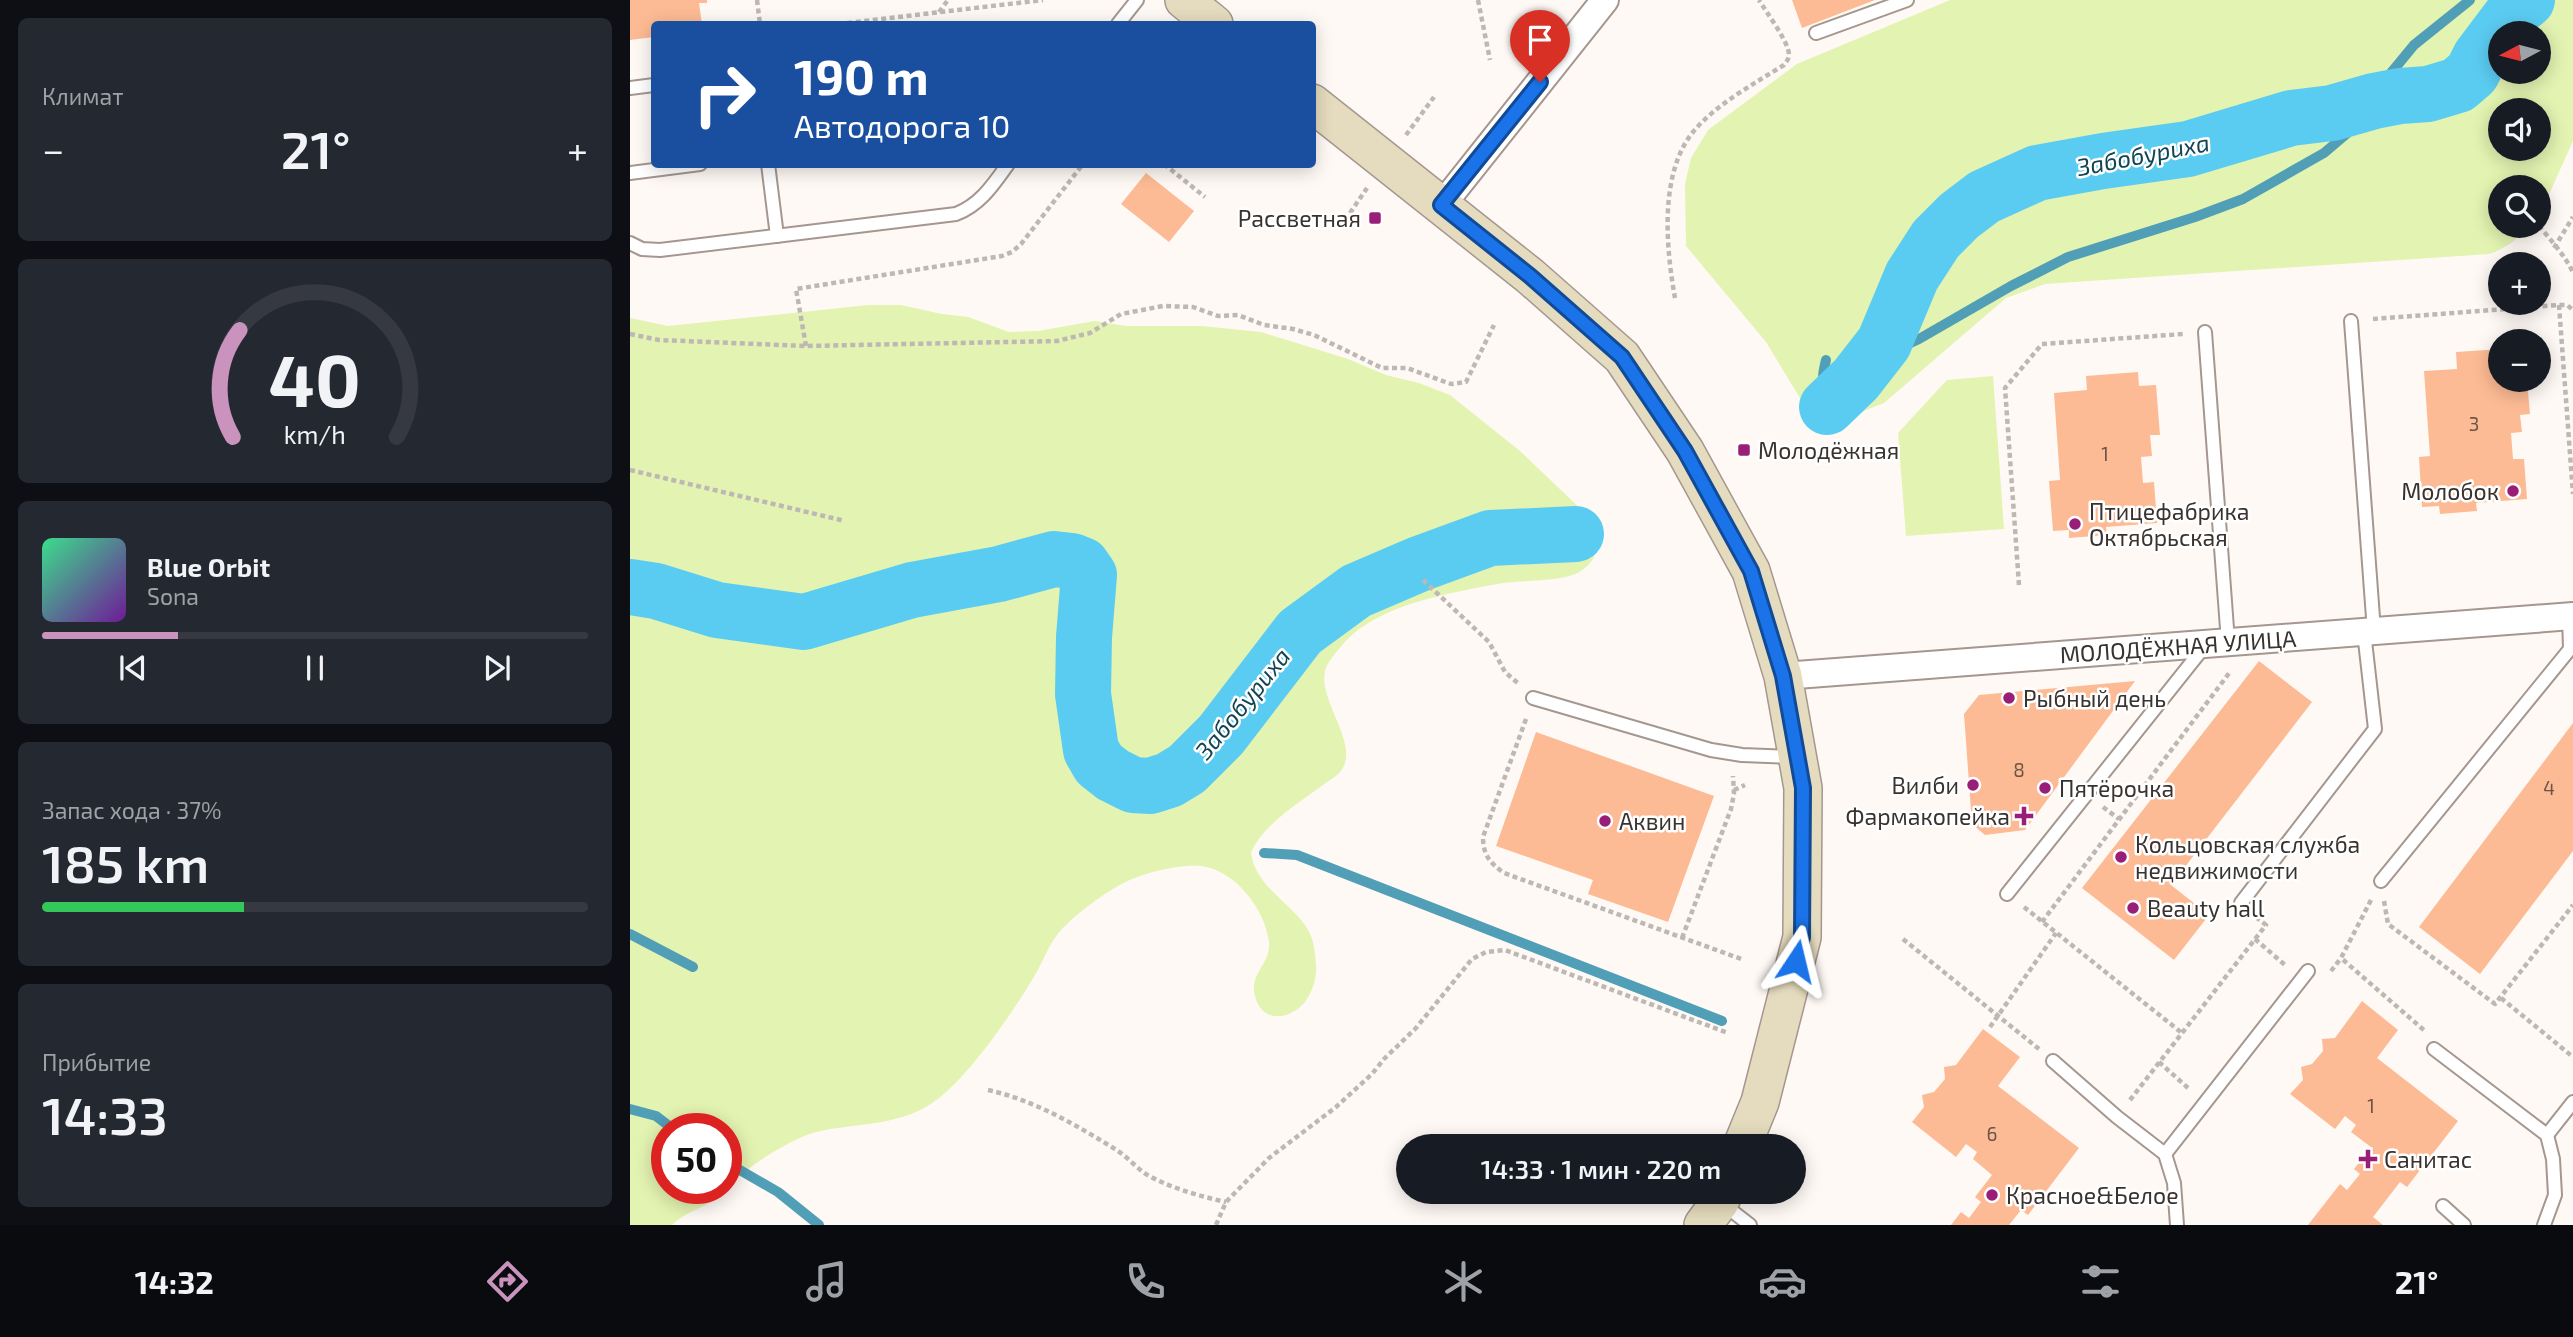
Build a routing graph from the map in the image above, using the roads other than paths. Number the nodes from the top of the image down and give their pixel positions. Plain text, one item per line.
1 (1137, 0) edge
2 (1184, 0) edge
3 (1605, 0) edge
4 (1907, 0) edge
5 (1120, 21) edge
6 (1210, 21) edge
7 (1816, 33) dead end
8 (651, 85) edge
9 (630, 88) edge
10 (1316, 106) edge
11 (669, 168) edge
12 (768, 168) edge
13 (1005, 168) edge
14 (630, 173) edge
15 (1441, 205) junction
16 (777, 236) junction
17 (630, 243) edge
18 (2351, 321) road end
19 (2205, 332) road end
20 (2571, 616) edge
21 (2369, 631) junction
22 (2217, 643) junction
23 (1783, 676) junction
24 (1533, 698) road end
25 (1798, 757) junction
26 (2381, 881) road end
27 (2007, 894) road end
28 (2241, 903) road end
29 (2308, 971) dead end
30 (2434, 1049) road end
31 (2053, 1061) road end
32 (2573, 1102) edge
33 (1747, 1134) edge
34 (2547, 1135) junction
35 (2165, 1154) junction
36 (1716, 1206) edge
37 (2443, 1206) dead end
38 (1751, 1225) edge
39 (2177, 1225) edge
40 (2464, 1225) edge
41 (2544, 1225) edge

1 - 5 lane
2 - 6 main road
3 - 15 street
4 - 7 lane
8 - 9 lane
10 - 15 main road
11 - 14 lane
12 - 16 lane
13 - 16 lane
15 - 23 main road
16 - 17 lane
18 - 21 lane
19 - 22 lane
20 - 21 street, МОЛОДЁЖНАЯ УЛИЦА
20 - 26 lane
21 - 22 street, МОЛОДЁЖНАЯ УЛИЦА
21 - 28 lane
22 - 23 street, МОЛОДЁЖНАЯ УЛИЦА
22 - 27 lane
23 - 25 main road
24 - 25 lane
25 - 33 main road
29 - 35 lane
30 - 34 lane
31 - 35 lane
32 - 34 lane
34 - 41 lane
35 - 39 lane
36 - 38 lane
37 - 40 lane

